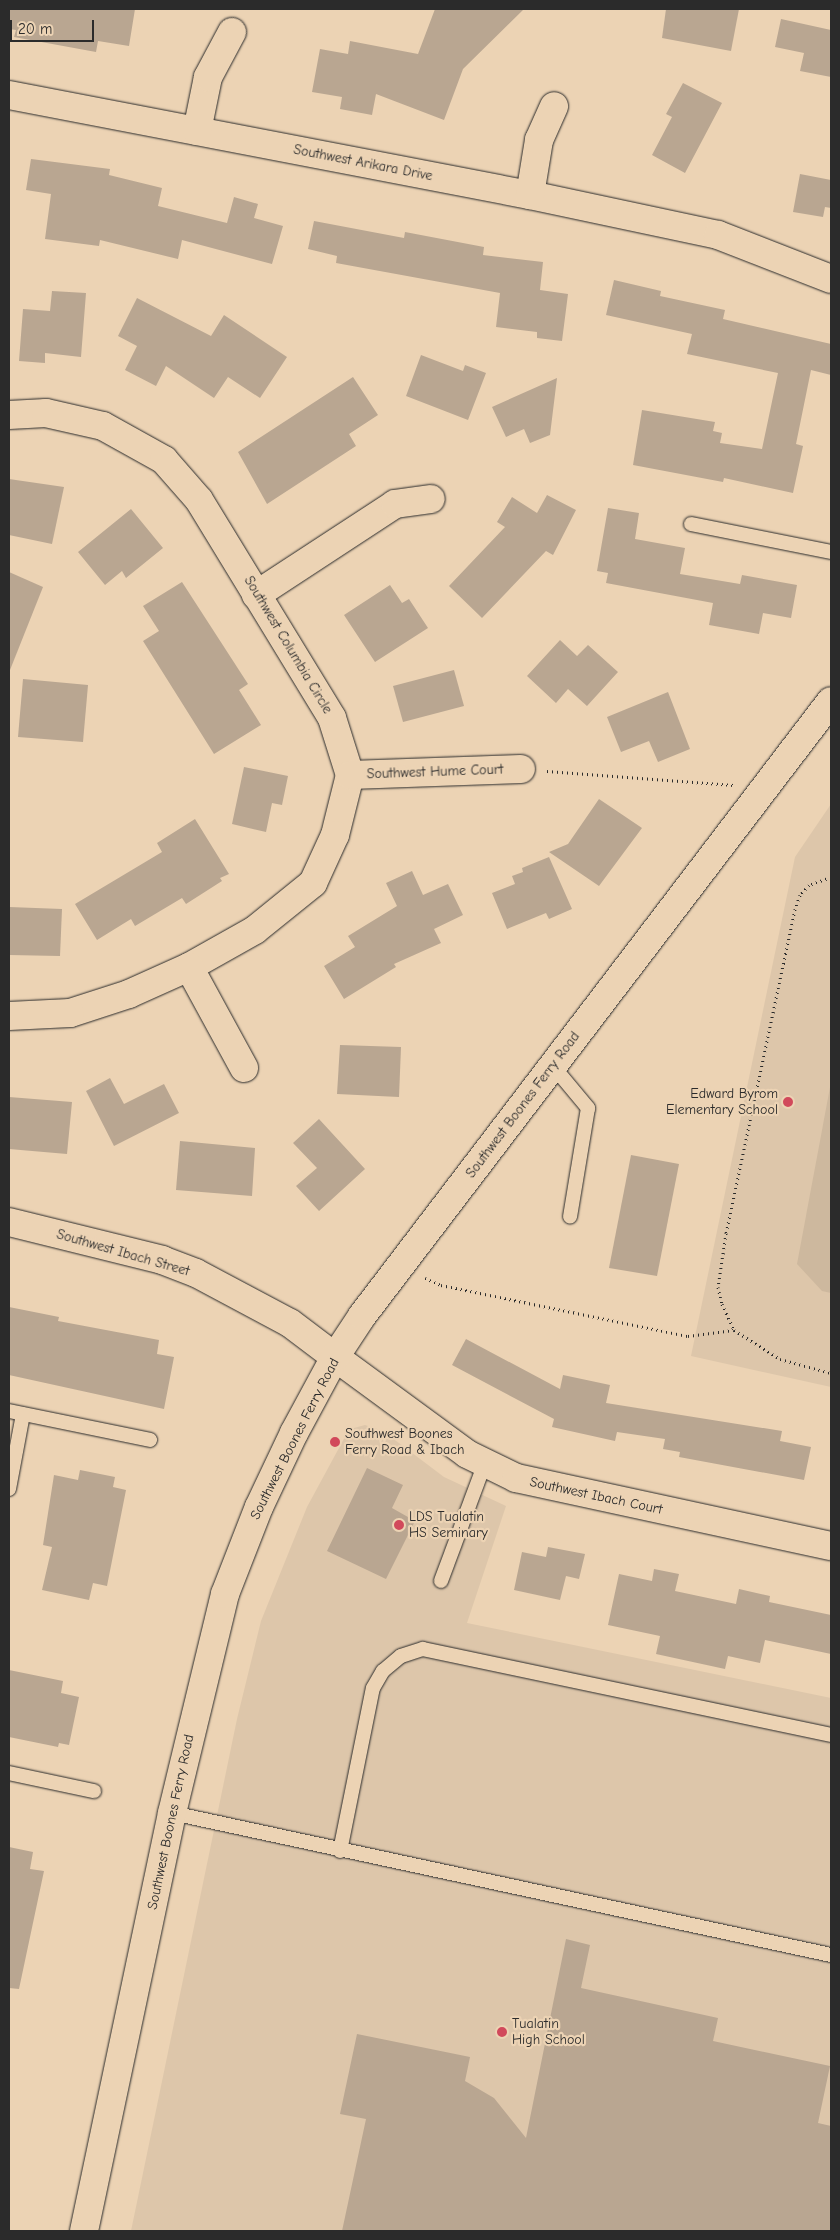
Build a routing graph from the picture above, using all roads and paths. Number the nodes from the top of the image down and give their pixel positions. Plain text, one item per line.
1 (232, 32) dead end
2 (9, 95) edge
3 (554, 106) dead end
4 (197, 131) junction
5 (530, 195) junction
6 (831, 279) edge
7 (9, 416) edge
8 (431, 499) dead end
9 (691, 524) dead end
10 (831, 552) edge
11 (256, 595) junction
12 (831, 702) edge
13 (521, 769) joint
14 (350, 775) junction
15 (766, 788) junction
16 (831, 877) edge
17 (189, 967) junction
18 (9, 1016) edge
19 (553, 1066) junction
20 (244, 1068) dead end
21 (570, 1217) dead end
22 (9, 1222) edge
23 (401, 1263) junction
24 (734, 1330) junction
25 (335, 1357) junction
26 (831, 1373) edge
27 (9, 1411) edge
28 (23, 1414) junction
29 (150, 1440) dead end
30 (485, 1463) junction
31 (9, 1489) edge
32 (831, 1546) edge
33 (441, 1581) dead end
34 (831, 1735) edge
35 (9, 1772) edge
36 (94, 1791) dead end
37 (172, 1814) junction
38 (340, 1851) junction
39 (831, 1955) edge
40 (84, 2231) edge

1 - 4 street
2 - 4 street, Southwest Arikara Drive
3 - 5 street
4 - 5 street, Southwest Arikara Drive
5 - 6 street, Southwest Arikara Drive
7 - 11 street, Southwest Columbia Circle
8 - 11 street
9 - 10 lane
11 - 14 street, Southwest Columbia Circle
12 - 15 street, Southwest Boones Ferry Road
13 - 14 street, Southwest Hume Court
13 - 15 path
14 - 17 street
15 - 19 street, Southwest Boones Ferry Road
16 - 24 path
17 - 18 street
17 - 20 street
19 - 21 lane
19 - 23 street, Southwest Boones Ferry Road
22 - 25 street, Southwest Ibach Street
23 - 24 path
23 - 25 street, Southwest Boones Ferry Road
24 - 26 path
25 - 30 street, Southwest Ibach Court
25 - 37 street, Southwest Boones Ferry Road
27 - 28 lane
28 - 29 lane
28 - 31 lane
30 - 32 street, Southwest Ibach Court
30 - 33 lane
34 - 38 lane
35 - 36 lane
37 - 38 lane
37 - 40 street, Southwest Boones Ferry Road
38 - 39 lane

